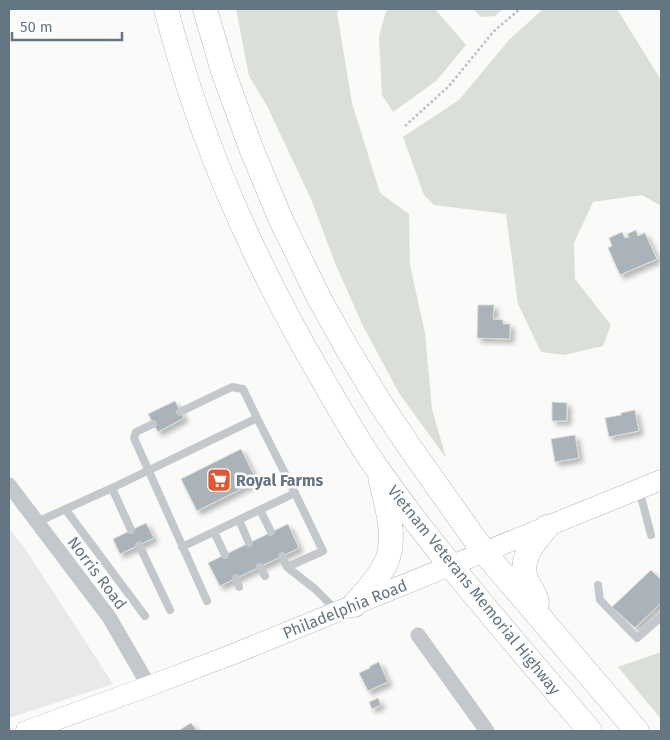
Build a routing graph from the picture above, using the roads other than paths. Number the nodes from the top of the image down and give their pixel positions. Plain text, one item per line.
1 (166, 9) edge
2 (205, 9) edge
3 (180, 412) dead end
4 (257, 418) junction
5 (153, 424) dead end
6 (148, 470) junction
7 (379, 472) junction
8 (661, 480) edge
9 (9, 485) edge
10 (112, 488) junction
11 (639, 489) junction
12 (296, 493) junction
13 (66, 510) junction
14 (260, 510) junction
15 (239, 520) junction
16 (37, 522) junction
17 (547, 527) junction
18 (131, 530) dead end
19 (214, 532) junction
20 (271, 532) dead end
21 (651, 535) dead end
22 (249, 543) dead end
23 (138, 545) dead end
24 (182, 547) junction
25 (484, 552) junction
26 (224, 555) dead end
27 (282, 556) dead end
28 (287, 566) junction
29 (451, 566) junction
30 (260, 567) dead end
31 (265, 576) dead end
32 (236, 578) dead end
33 (598, 585) dead end
34 (239, 587) dead end
35 (207, 600) dead end
36 (346, 609) junction
37 (170, 610) dead end
38 (537, 612) junction
39 (145, 616) dead end
40 (661, 617) edge
41 (418, 635) dead end
42 (149, 686) junction
43 (32, 730) edge
44 (487, 731) edge
45 (590, 731) edge
46 (637, 731) edge

1 - 7 highway, Vietnam Veterans Memorial Highway
2 - 25 highway, Vietnam Veterans Memorial Highway
3 - 4 lane
4 - 6 lane
4 - 12 lane
5 - 6 lane
6 - 10 lane
6 - 24 lane
7 - 29 highway, Vietnam Veterans Memorial Highway
7 - 36 highway
8 - 11 main road, Philadelphia Road
9 - 16 street, Norris Road
10 - 13 lane
10 - 18 lane
11 - 17 main road, Philadelphia Road
11 - 21 lane
12 - 14 lane
12 - 28 lane
13 - 16 lane
13 - 39 lane
14 - 15 lane
14 - 20 lane
15 - 19 lane
15 - 22 lane
16 - 42 street, Norris Road
17 - 25 main road, Philadelphia Road
17 - 38 highway
19 - 24 lane
19 - 26 lane
23 - 37 lane
24 - 35 lane
25 - 29 main road, Philadelphia Road
25 - 38 highway, Vietnam Veterans Memorial Highway
27 - 28 lane
28 - 36 lane
29 - 36 main road, Philadelphia Road
29 - 45 highway, Vietnam Veterans Memorial Highway
30 - 31 lane
32 - 34 lane
33 - 40 lane
36 - 42 main road, Philadelphia Road
38 - 46 highway, Vietnam Veterans Memorial Highway
41 - 44 street
42 - 43 main road, Philadelphia Road

